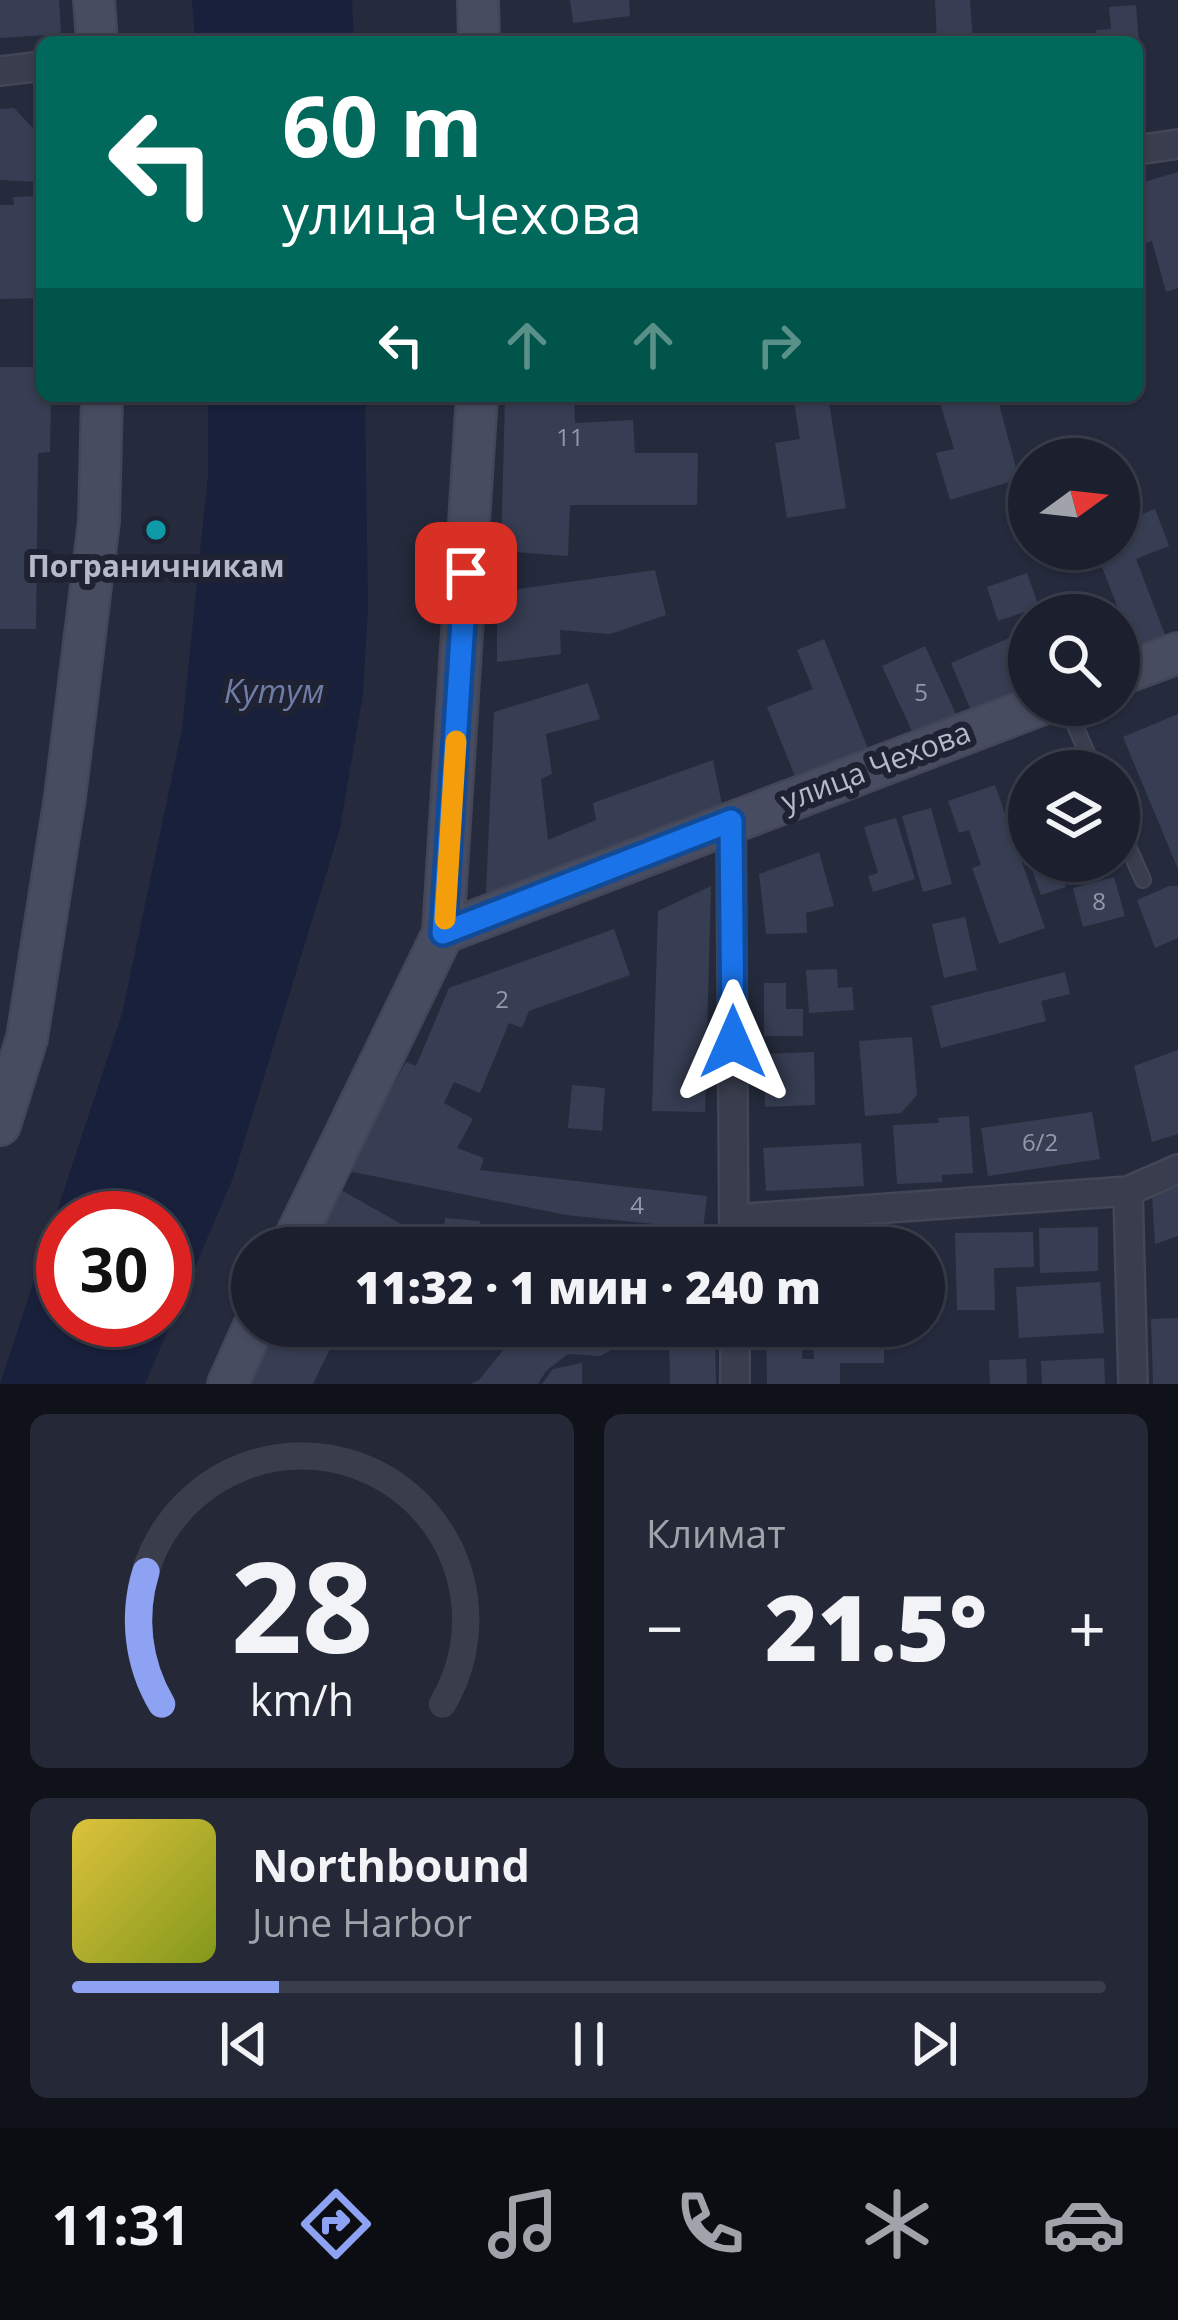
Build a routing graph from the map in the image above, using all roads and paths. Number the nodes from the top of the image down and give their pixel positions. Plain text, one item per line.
1 (94, 0) edge
2 (478, 0) edge
3 (97, 36) edge
4 (479, 36) edge
5 (36, 67) edge
6 (0, 71) edge
7 (1178, 144) edge
8 (1143, 149) edge
9 (102, 402) edge
10 (477, 402) edge
11 (1178, 653) edge
12 (1140, 667) edge
13 (1008, 717) edge
14 (731, 821) junction
15 (1140, 873) edge
16 (1143, 880) dead end
17 (443, 933) junction
18 (13, 1037) edge
19 (0, 1126) edge
20 (1178, 1169) edge
21 (1128, 1191) junction
22 (734, 1219) junction
23 (300, 1227) edge
24 (734, 1227) edge
25 (245, 1347) edge
26 (735, 1347) edge
27 (228, 1384) edge
28 (735, 1384) edge
29 (1132, 1384) edge

1 - 3 street
2 - 4 street
5 - 6 street
7 - 8 street
9 - 18 street
10 - 17 street
11 - 12 street
13 - 14 street, улица Чехова
14 - 17 street, улица Чехова
14 - 22 street
15 - 16 lane
17 - 23 street
18 - 19 street
20 - 21 street
21 - 22 street
21 - 29 street
22 - 24 street
25 - 27 street
26 - 28 street

